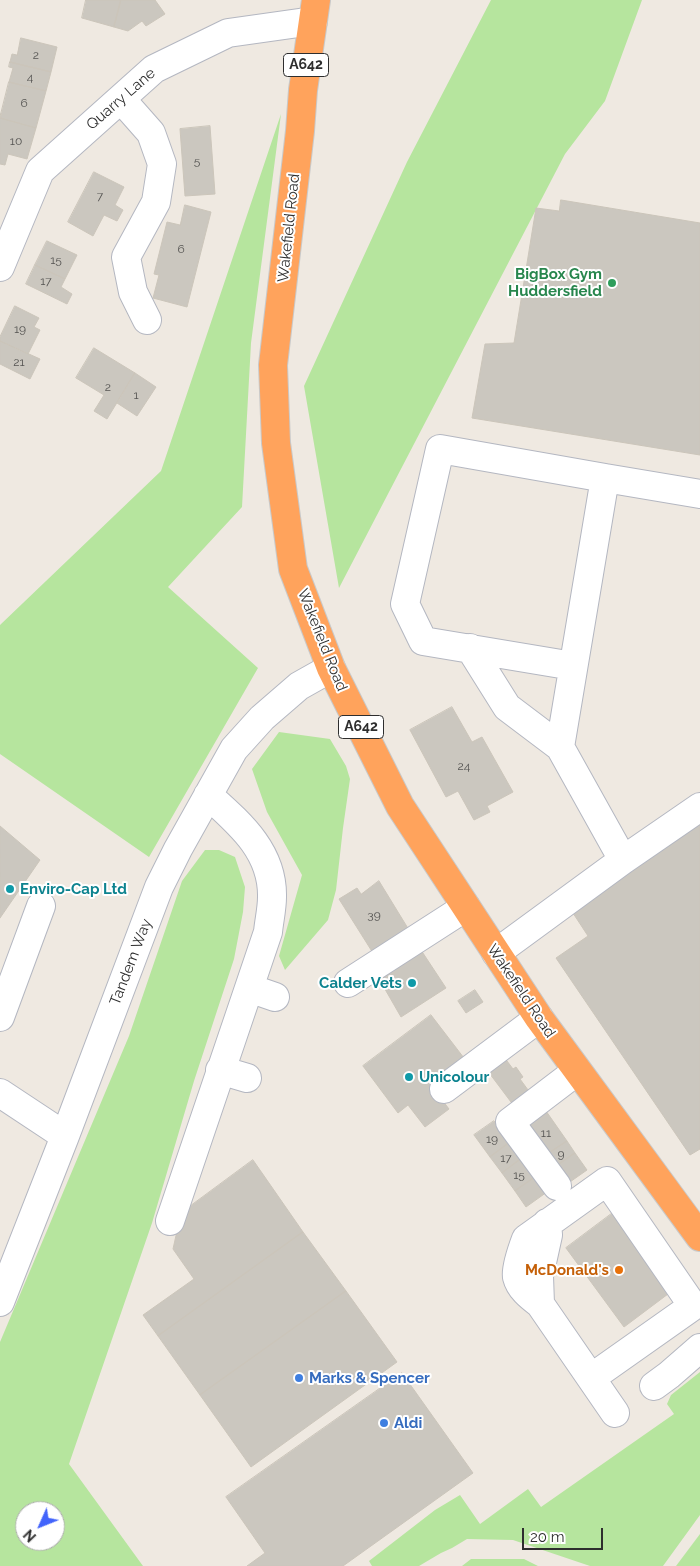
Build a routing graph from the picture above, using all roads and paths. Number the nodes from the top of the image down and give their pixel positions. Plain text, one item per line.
1 (315, 11) edge
2 (121, 98) junction
3 (0, 267) edge
4 (148, 320) dead end
5 (605, 478) junction
6 (700, 494) edge
7 (470, 648) junction
8 (573, 666) junction
9 (331, 668) junction
10 (560, 746) junction
11 (208, 795) junction
12 (700, 807) edge
13 (623, 860) junction
14 (41, 906) dead end
15 (466, 907) junction
16 (496, 953) junction
17 (348, 983) dead end
18 (249, 988) junction
19 (275, 997) dead end
20 (0, 1017) edge
21 (539, 1018) junction
22 (220, 1070) junction
23 (577, 1071) junction
24 (247, 1078) dead end
25 (444, 1089) dead end
26 (0, 1093) edge
27 (65, 1136) junction
28 (557, 1186) dead end
29 (170, 1221) dead end
30 (700, 1237) edge
31 (0, 1302) edge
32 (700, 1348) edge
33 (591, 1378) junction
34 (661, 1380) dead end
35 (615, 1413) dead end

1 - 2 street, Quarry Lane
1 - 9 highway, Wakefield Road / A642
2 - 3 street, Quarry Lane
2 - 4 street
5 - 6 street
5 - 7 street
5 - 8 street
7 - 8 street
7 - 10 street
8 - 10 street
9 - 11 street, Tandem Way
9 - 15 highway, Wakefield Road / A642
10 - 13 street
11 - 18 street
11 - 27 street, Tandem Way
12 - 13 street
13 - 16 street
14 - 20 street
15 - 16 highway, Wakefield Road / A642
15 - 17 street
16 - 21 highway, Wakefield Road / A642
18 - 19 street
18 - 22 street
21 - 23 highway, Wakefield Road / A642
21 - 25 street
22 - 24 street
22 - 29 street
23 - 28 street
23 - 30 highway, Wakefield Road / A642
26 - 27 street
27 - 31 street, Tandem Way
32 - 34 street
33 - 33 street
33 - 35 street

